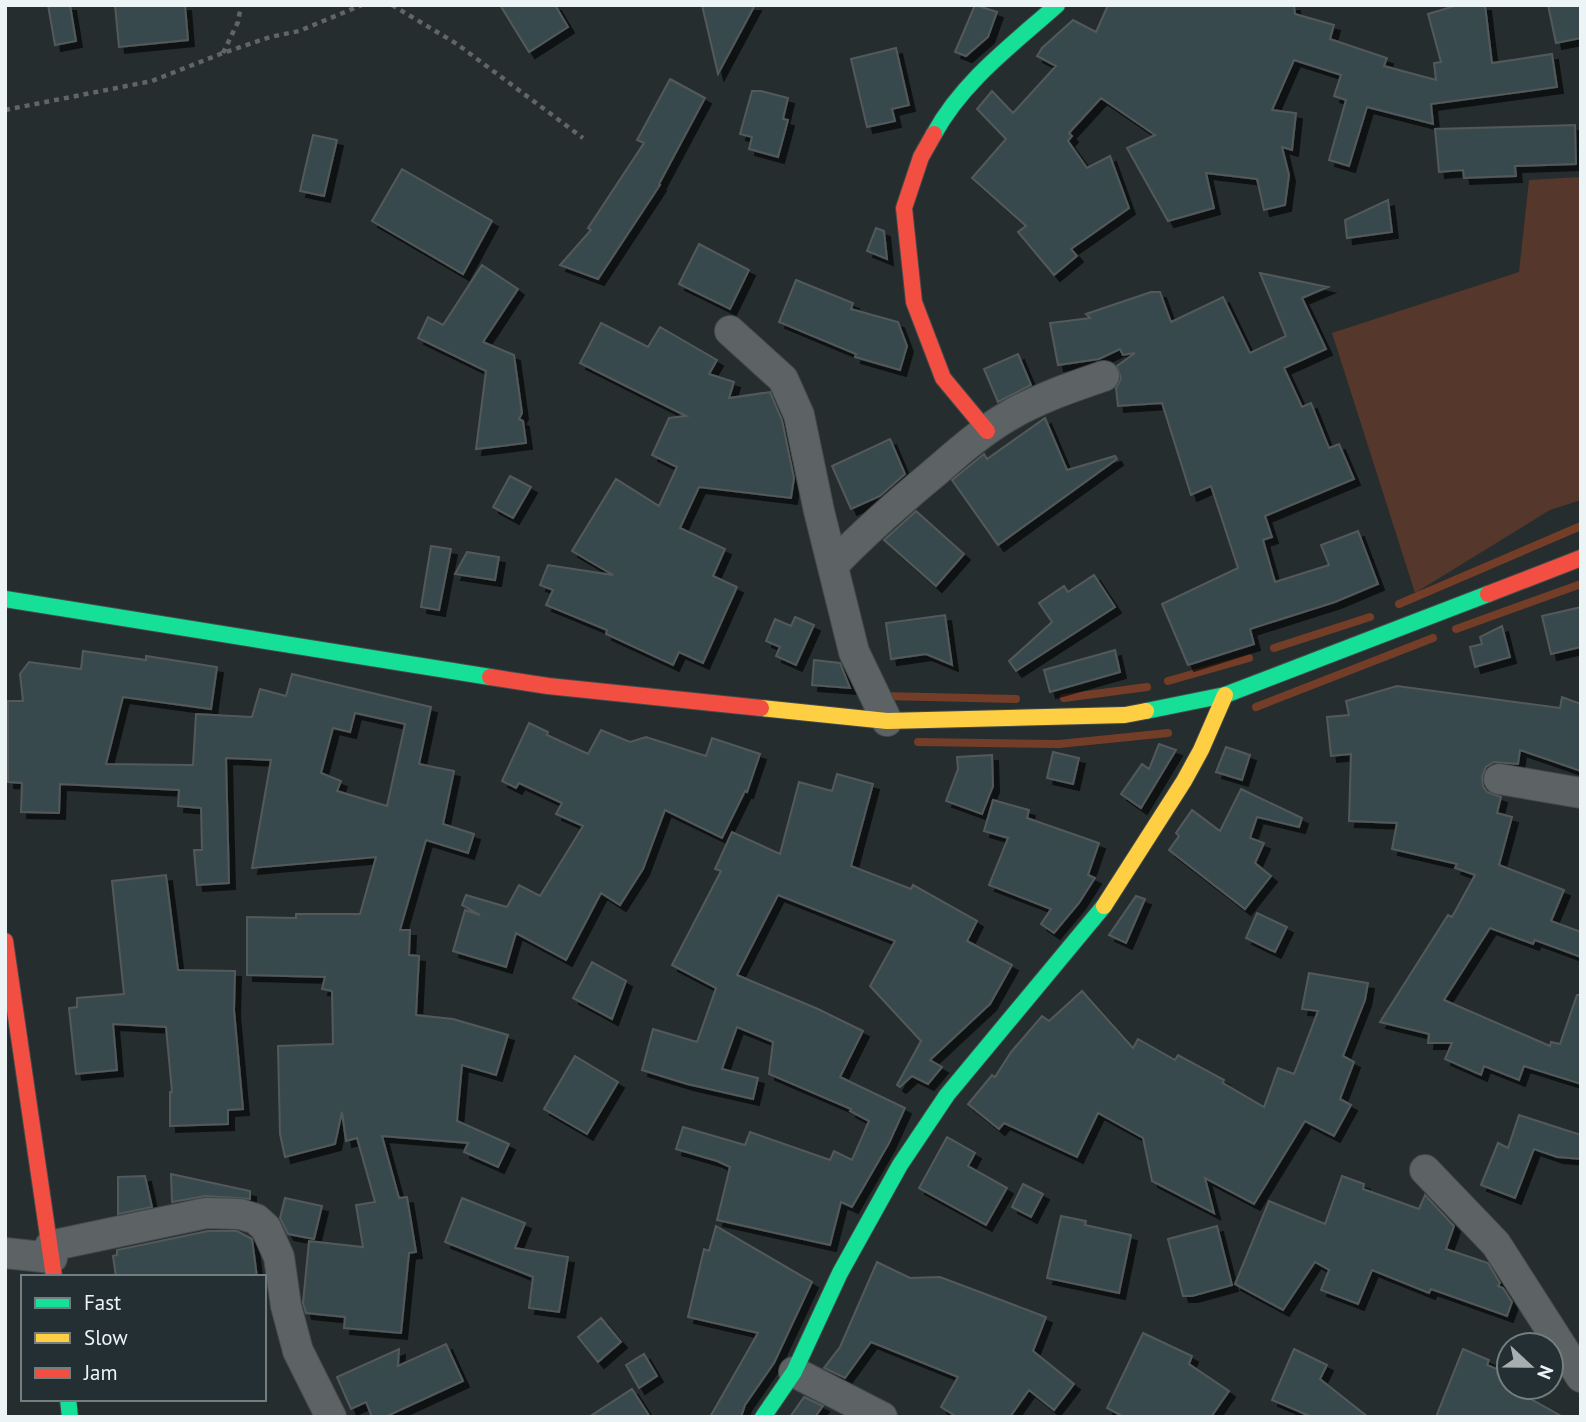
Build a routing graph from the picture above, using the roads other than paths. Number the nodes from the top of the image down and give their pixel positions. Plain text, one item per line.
1 (1057, 5) edge
2 (730, 331) dead end
3 (1104, 376) dead end
4 (987, 431) junction
5 (1581, 558) edge
6 (834, 564) junction
7 (5, 599) edge
8 (1224, 695) junction
9 (887, 721) junction
10 (1499, 779) dead end
11 (1581, 793) edge
12 (5, 941) edge
13 (1425, 1170) dead end
14 (5, 1253) edge
15 (52, 1260) edge
16 (794, 1372) junction
17 (1581, 1377) edge
18 (331, 1417) edge
19 (763, 1417) edge
20 (882, 1417) edge

1 - 4 street
2 - 6 street
3 - 4 street
4 - 6 street
5 - 8 street
6 - 9 street
7 - 9 street
8 - 9 street
8 - 16 street
10 - 11 street
12 - 15 street
13 - 17 street
14 - 15 street
15 - 18 street
16 - 19 street
16 - 20 street

